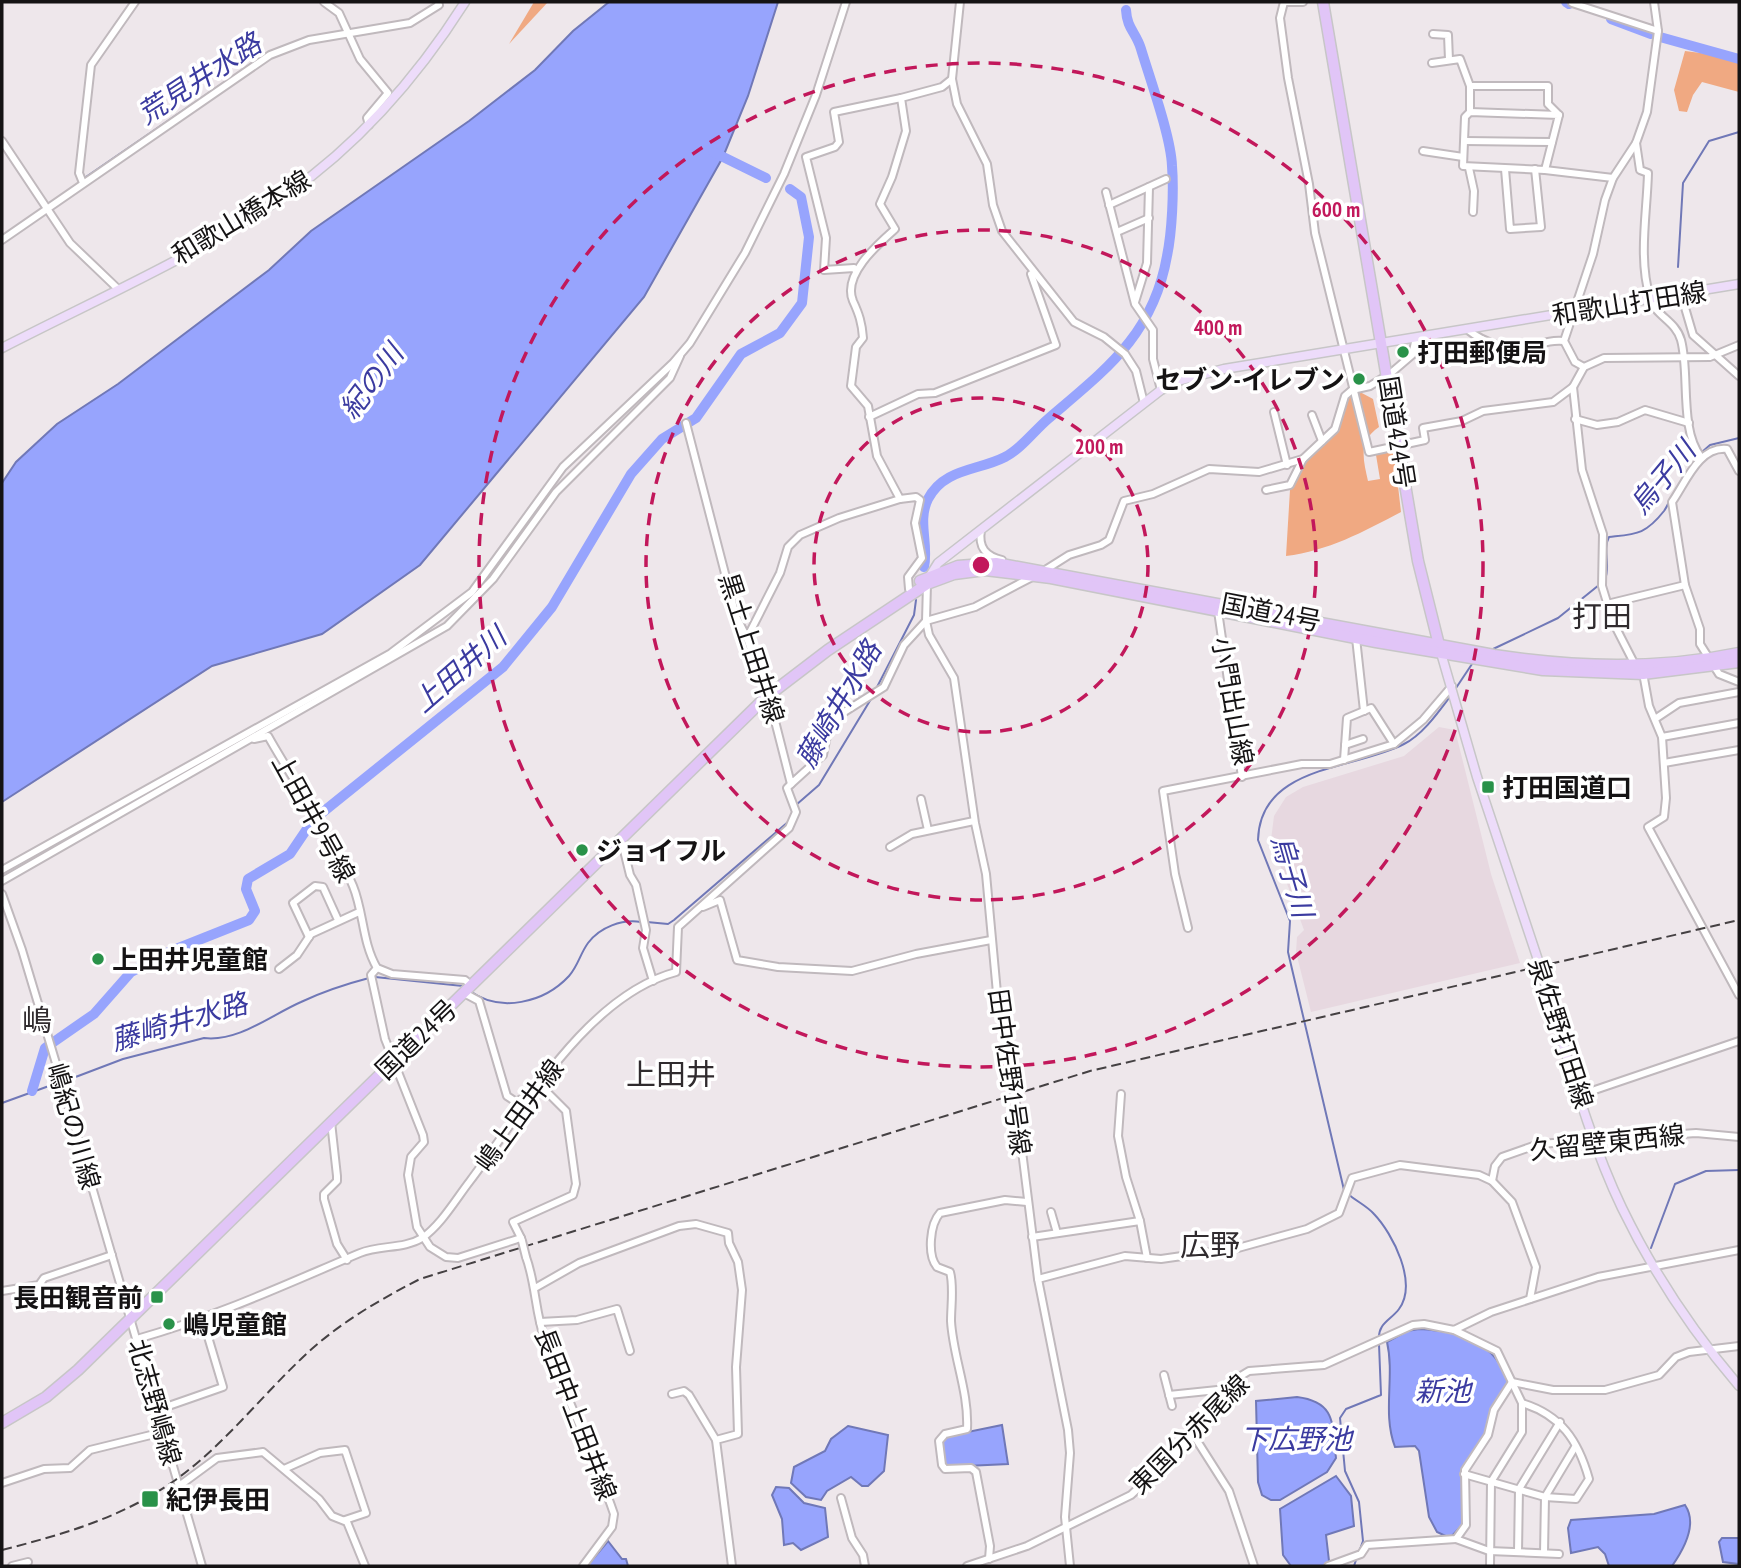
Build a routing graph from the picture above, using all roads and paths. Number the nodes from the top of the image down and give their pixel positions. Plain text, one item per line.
1 (135, 2) edge
2 (324, 2) edge
3 (465, 2) edge
4 (846, 2) edge
5 (960, 2) edge
6 (1284, 2) edge
7 (1303, 2) edge
8 (1323, 2) edge
9 (1654, 2) edge
10 (438, 3) edge
11 (1572, 4) dead end
12 (1658, 31) junction
13 (348, 32) junction
14 (1433, 34) dead end
15 (1448, 60) junction
16 (1432, 63) dead end
17 (952, 79) junction
18 (1470, 86) junction
19 (901, 98) junction
20 (1470, 112) junction
21 (1559, 115) junction
22 (369, 125) junction
23 (2, 141) edge
24 (1465, 141) junction
25 (1552, 142) junction
26 (1636, 143) junction
27 (1423, 151) dead end
28 (1463, 157) junction
29 (1469, 168) junction
30 (1505, 169) junction
31 (1535, 169) junction
32 (1545, 170) junction
33 (1613, 178) junction
34 (1166, 179) dead end
35 (82, 182) junction
36 (1149, 187) junction
37 (1106, 192) dead end
38 (1109, 205) junction
39 (48, 206) junction
40 (1473, 212) dead end
41 (1149, 218) junction
42 (1116, 232) junction
43 (2, 240) edge
44 (1029, 269) junction
45 (856, 271) junction
46 (1739, 284) edge
47 (117, 288) junction
48 (1681, 294) junction
49 (1650, 299) junction
50 (1135, 304) junction
51 (1575, 312) junction
52 (1468, 330) junction
53 (1416, 338) junction
54 (1564, 341) junction
55 (1383, 343) junction
56 (1739, 345) edge
57 (2, 348) edge
58 (1342, 350) junction
59 (1717, 355) junction
60 (680, 356) junction
61 (1683, 357) junction
62 (1584, 367) junction
63 (1388, 375) junction
64 (1739, 376) edge
65 (1573, 387) junction
66 (1161, 390) junction
67 (1352, 390) junction
68 (1144, 403) junction
69 (1274, 412) dead end
70 (1312, 415) dead end
71 (869, 417) junction
72 (1575, 419) junction
73 (1689, 422) junction
74 (687, 425) dead end
75 (1322, 441) junction
76 (1399, 445) junction
77 (1700, 456) junction
78 (1303, 459) junction
79 (1287, 465) junction
80 (1739, 471) edge
81 (1266, 490) dead end
82 (900, 499) junction
83 (981, 530) junction
84 (1045, 569) junction
85 (1034, 572) junction
86 (928, 579) junction
87 (1685, 585) junction
88 (909, 589) junction
89 (1607, 604) junction
90 (1218, 611) junction
91 (926, 621) junction
92 (747, 638) junction
93 (1356, 638) junction
94 (1440, 649) junction
95 (828, 650) junction
96 (1739, 653) edge
97 (1707, 659) junction
98 (1739, 662) edge
99 (1716, 667) junction
100 (1641, 670) junction
101 (1739, 682) edge
102 (1452, 686) junction
103 (1739, 692) edge
104 (1364, 711) junction
105 (1655, 719) junction
106 (1739, 723) edge
107 (1662, 737) junction
108 (1363, 739) dead end
109 (245, 741) junction
110 (1394, 744) junction
111 (1345, 745) junction
112 (1739, 750) edge
113 (1344, 760) junction
114 (1664, 764) junction
115 (1242, 777) junction
116 (791, 784) junction
117 (921, 799) dead end
118 (974, 821) junction
119 (928, 830) junction
120 (621, 837) junction
121 (890, 847) dead end
122 (2, 870) edge
123 (4, 879) edge
124 (2, 892) edge
125 (695, 910) junction
126 (359, 912) junction
127 (338, 920) junction
128 (1188, 928) dead end
129 (309, 937) junction
130 (991, 940) junction
131 (377, 968) junction
132 (279, 969) dead end
133 (653, 981) junction
134 (467, 989) junction
135 (1739, 995) edge
136 (1739, 1041) edge
137 (395, 1059) junction
138 (540, 1085) junction
139 (533, 1093) junction
140 (1121, 1094) dead end
141 (1580, 1095) junction
142 (331, 1122) junction
143 (1739, 1137) edge
144 (1595, 1140) junction
145 (1492, 1181) junction
146 (1027, 1202) junction
147 (1051, 1212) dead end
148 (1140, 1221) junction
149 (1056, 1233) junction
150 (1032, 1237) junction
151 (422, 1238) junction
152 (521, 1240) junction
153 (1739, 1250) edge
154 (112, 1255) junction
155 (1147, 1258) junction
156 (347, 1260) junction
157 (1653, 1266) junction
158 (1038, 1279) junction
159 (535, 1287) junction
160 (2, 1292) edge
161 (1530, 1299) junction
162 (131, 1318) junction
163 (203, 1320) junction
164 (540, 1322) junction
165 (1454, 1330) junction
166 (137, 1339) junction
167 (1739, 1346) edge
168 (1708, 1348) junction
169 (630, 1352) dead end
170 (1164, 1374) dead end
171 (1512, 1382) junction
172 (1739, 1386) edge
173 (1228, 1389) junction
174 (672, 1394) dead end
175 (1170, 1395) junction
176 (1522, 1404) junction
177 (1172, 1406) dead end
178 (157, 1410) junction
179 (1560, 1422) junction
180 (2, 1423) edge
181 (163, 1432) junction
182 (1194, 1436) junction
183 (716, 1440) junction
184 (1575, 1447) junction
185 (284, 1469) junction
186 (1464, 1474) junction
187 (1491, 1482) junction
188 (2, 1483) edge
189 (178, 1486) junction
190 (1519, 1489) junction
191 (1545, 1497) junction
192 (841, 1498) dead end
193 (345, 1520) junction
194 (1065, 1526) junction
195 (1456, 1539) junction
196 (1489, 1551) junction
197 (1518, 1552) junction
198 (1544, 1553) junction
199 (1559, 1553) dead end
200 (990, 1561) edge
201 (28, 1562) dead end
202 (12, 1566) edge
203 (202, 1566) edge
204 (365, 1566) edge
205 (583, 1566) edge
206 (732, 1566) edge
207 (865, 1566) edge
208 (967, 1566) edge
209 (1070, 1566) edge
210 (1254, 1566) edge
211 (1328, 1566) edge
212 (1490, 1566) edge

1 - 35 street
2 - 13 street
3 - 22 main road, 和歌山橋本線
4 - 60 street
5 - 17 street
6 - 7 street
6 - 58 street
8 - 55 highway, 国道424号
9 - 12 street
10 - 13 street
11 - 12 street
12 - 26 street
13 - 22 street
13 - 35 street
14 - 15 street
15 - 16 street
15 - 18 street
17 - 19 street
17 - 44 street
18 - 20 street
18 - 21 street
19 - 45 street
19 - 45 street
20 - 21 street
20 - 24 street
21 - 25 street
22 - 47 main road, 和歌山橋本線
23 - 39 street
24 - 25 street
24 - 28 street
25 - 32 street
26 - 33 street
26 - 49 street
27 - 28 street
28 - 29 street
29 - 30 street
29 - 40 street
30 - 31 street
30 - 31 street
31 - 32 street
32 - 33 street
33 - 51 street
34 - 36 street
35 - 39 street
36 - 38 street
36 - 41 street
37 - 38 street
38 - 42 street
39 - 43 street
39 - 47 street
41 - 42 street
41 - 50 street
42 - 50 street
44 - 68 street
44 - 71 street
45 - 71 street
46 - 48 main road, 和歌山打田線
47 - 57 main road, 和歌山橋本線
48 - 49 main road, 和歌山打田線
48 - 59 street
49 - 51 main road, 和歌山打田線
49 - 61 street
50 - 66 street
51 - 52 main road, 和歌山打田線
51 - 54 street
52 - 53 main road, 和歌山打田線
52 - 54 street
53 - 55 main road, 和歌山打田線
53 - 63 street
54 - 62 street
55 - 58 main road, 和歌山打田線
55 - 63 highway, 国道424号
56 - 59 street
58 - 66 main road, 和歌山打田線
58 - 67 street
59 - 61 street
59 - 64 street
60 - 109 street
60 - 122 street
61 - 62 street
61 - 73 street
62 - 65 street
63 - 67 street
63 - 76 highway, 国道424号
65 - 72 street
65 - 76 street
66 - 68 main road, 和歌山打田線
67 - 75 street
67 - 76 street
68 - 83 main road, 和歌山打田線
69 - 79 street
70 - 75 street
71 - 82 street
72 - 73 street
72 - 89 street
73 - 77 street
74 - 92 street, 黒土上田井線
75 - 78 street
76 - 94 highway, 国道424号
77 - 80 street
77 - 87 street
78 - 79 street
78 - 81 street
79 - 84 street
82 - 88 street
82 - 92 street
83 - 85 street
83 - 86 main road, 和歌山打田線
84 - 85 highway, 国道24号
84 - 94 highway, 国道24号
85 - 86 highway, 国道24号
85 - 90 highway, 国道24号
85 - 91 street
86 - 88 highway, 国道24号
86 - 91 street, 田中佐野1号線
86 - 95 highway, 国道24号
87 - 89 street
87 - 97 street
88 - 95 highway, 国道24号
89 - 100 street
90 - 93 highway, 国道24号
90 - 115 street, 小門出山線
91 - 116 street, 黒土上田井線
91 - 118 street, 田中佐野1号線
92 - 116 street, 黒土上田井線
93 - 94 highway, 国道24号
93 - 104 street
94 - 100 highway, 国道24号
94 - 102 main road, 泉佐野打田線
95 - 120 highway, 国道24号
96 - 97 highway, 国道24号
97 - 99 street
97 - 100 highway, 国道24号
98 - 99 highway, 国道24号
99 - 100 highway, 国道24号
99 - 101 street
100 - 105 street
102 - 110 street
102 - 141 main road, 泉佐野打田線, bridge
103 - 105 street
104 - 110 street
104 - 111 street
105 - 107 street
106 - 107 street
107 - 114 street
108 - 111 street
109 - 123 street
109 - 126 street, 上田井9号線
110 - 113 street, 小門出山線
111 - 113 street
112 - 114 street
113 - 115 street, 小門出山線
114 - 135 street
115 - 128 street
116 - 125 street, 嶋上田井線
117 - 119 street
118 - 119 street
118 - 130 street, 田中佐野1号線
119 - 121 street
120 - 133 street
120 - 134 highway, 国道24号
123 - 124 street
124 - 154 street, 嶋紀の川線
125 - 130 street
125 - 133 street, 嶋上田井線
126 - 127 street
126 - 131 street, 上田井9号線
127 - 129 street
127 - 129 street
129 - 132 street
130 - 146 street, 田中佐野1号線
131 - 134 street
131 - 137 street
133 - 138 street, 嶋上田井線
134 - 137 highway, 国道24号
134 - 139 street
136 - 141 street
137 - 142 highway, 国道24号
137 - 151 street
138 - 139 street, 嶋上田井線
138 - 152 street
139 - 151 street, 嶋上田井線
140 - 148 street
141 - 144 main road, 泉佐野打田線
142 - 156 street
142 - 162 highway, 国道24号
143 - 144 street, 久留壁東西線
144 - 145 street, 久留壁東西線
144 - 157 main road, 泉佐野打田線
145 - 155 street
145 - 161 street
146 - 150 street, 田中佐野1号線
146 - 200 street
147 - 149 street
148 - 149 street
148 - 155 street
149 - 150 street
150 - 158 street, 田中佐野1号線
151 - 152 street
151 - 156 street
152 - 159 street, 長田中上田井線, bridge
153 - 157 street
154 - 160 street
154 - 162 street, 嶋紀の川線
155 - 158 street
156 - 163 street
157 - 161 street
157 - 168 main road, 泉佐野打田線
158 - 194 street, 田中佐野1号線
159 - 164 street, 長田中上田井線
159 - 183 street
161 - 165 street
162 - 166 street, 北志野嶋線
162 - 180 highway, 国道24号
163 - 166 street
163 - 178 street
164 - 169 street
164 - 205 street, 長田中上田井線
165 - 171 street, 東国分赤尾線
165 - 173 street, 東国分赤尾線
166 - 178 street, 北志野嶋線
167 - 168 street
168 - 171 street
168 - 172 main road, 泉佐野打田線
170 - 175 street
171 - 176 street, 東国分赤尾線
171 - 186 street
173 - 175 street
173 - 182 street, 東国分赤尾線
174 - 183 street
175 - 177 street
176 - 179 street
176 - 187 street
178 - 181 street, 北志野嶋線
179 - 184 street
179 - 190 street
181 - 188 street
181 - 189 street, 北志野嶋線
182 - 194 street, 東国分赤尾線
182 - 210 street
183 - 206 street
184 - 191 street
184 - 191 street
185 - 189 street
185 - 193 street
185 - 193 street
186 - 187 street
186 - 195 street
187 - 190 street
187 - 196 street
189 - 203 street, 北志野嶋線
190 - 191 street
190 - 197 street
191 - 198 street
192 - 207 street
193 - 204 street
194 - 200 street, 東国分赤尾線
194 - 209 street, 田中佐野1号線
195 - 196 street
195 - 211 street
196 - 197 street
196 - 212 street
197 - 198 street
198 - 199 street
200 - 208 street, 東国分赤尾線
201 - 202 street

